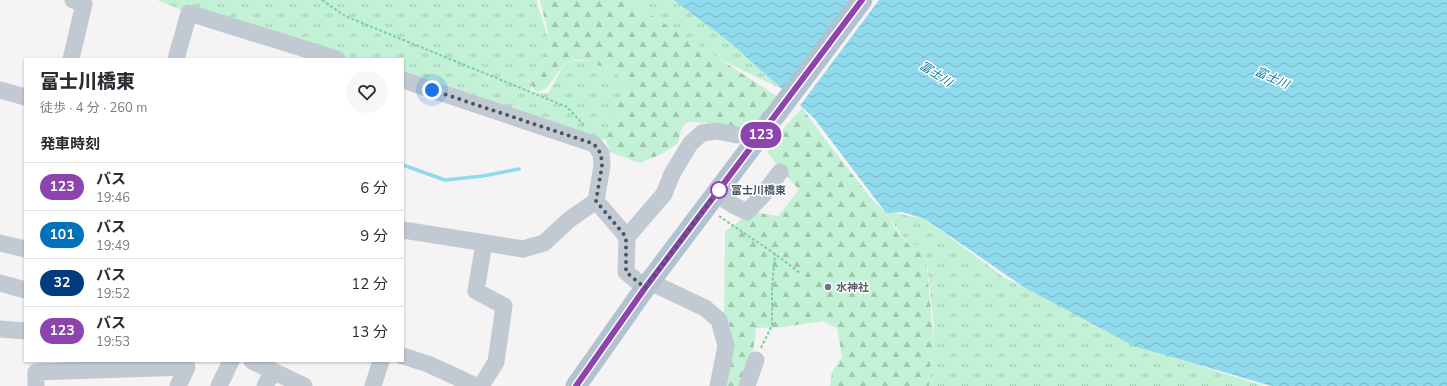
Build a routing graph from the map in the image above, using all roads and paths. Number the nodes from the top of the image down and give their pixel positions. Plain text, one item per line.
1 (73, 0) edge
2 (322, 0) edge
3 (862, 0) edge
4 (71, 58) edge
5 (176, 58) edge
6 (334, 58) edge
7 (404, 80) edge
8 (0, 90) edge
9 (24, 97) edge
10 (737, 135) dead end
11 (594, 144) junction
12 (780, 172) dead end
13 (712, 200) junction
14 (596, 201) junction
15 (404, 230) edge
16 (626, 237) junction
17 (0, 243) edge
18 (484, 243) junction
19 (24, 249) edge
20 (775, 254) junction
21 (800, 273) dead end
22 (0, 283) edge
23 (648, 285) junction
24 (24, 290) edge
25 (0, 329) edge
26 (24, 331) edge
27 (404, 356) edge
28 (756, 360) joint
29 (231, 362) edge
30 (254, 362) edge
31 (381, 362) edge
32 (188, 364) edge
33 (273, 371) junction
34 (36, 386) edge
35 (178, 386) edge
36 (219, 386) edge
37 (265, 386) edge
38 (304, 386) edge
39 (373, 386) edge
40 (476, 386) edge
41 (481, 386) edge
42 (576, 386) edge
43 (718, 386) edge
44 (747, 386) edge

1 - 4 street
2 - 11 path
3 - 13 main road
5 - 6 street
7 - 11 street
8 - 9 street
10 - 16 street
11 - 14 street
12 - 13 street
13 - 20 path
13 - 23 main road
14 - 16 street
14 - 18 street
15 - 18 street
16 - 23 street
17 - 19 street
18 - 41 street
20 - 21 path
20 - 28 path
22 - 24 street
23 - 42 main road
23 - 43 street
25 - 26 street
27 - 40 street
28 - 44 street
29 - 36 street
30 - 33 street
31 - 39 street
32 - 34 street
32 - 35 street
33 - 37 street
33 - 38 street

